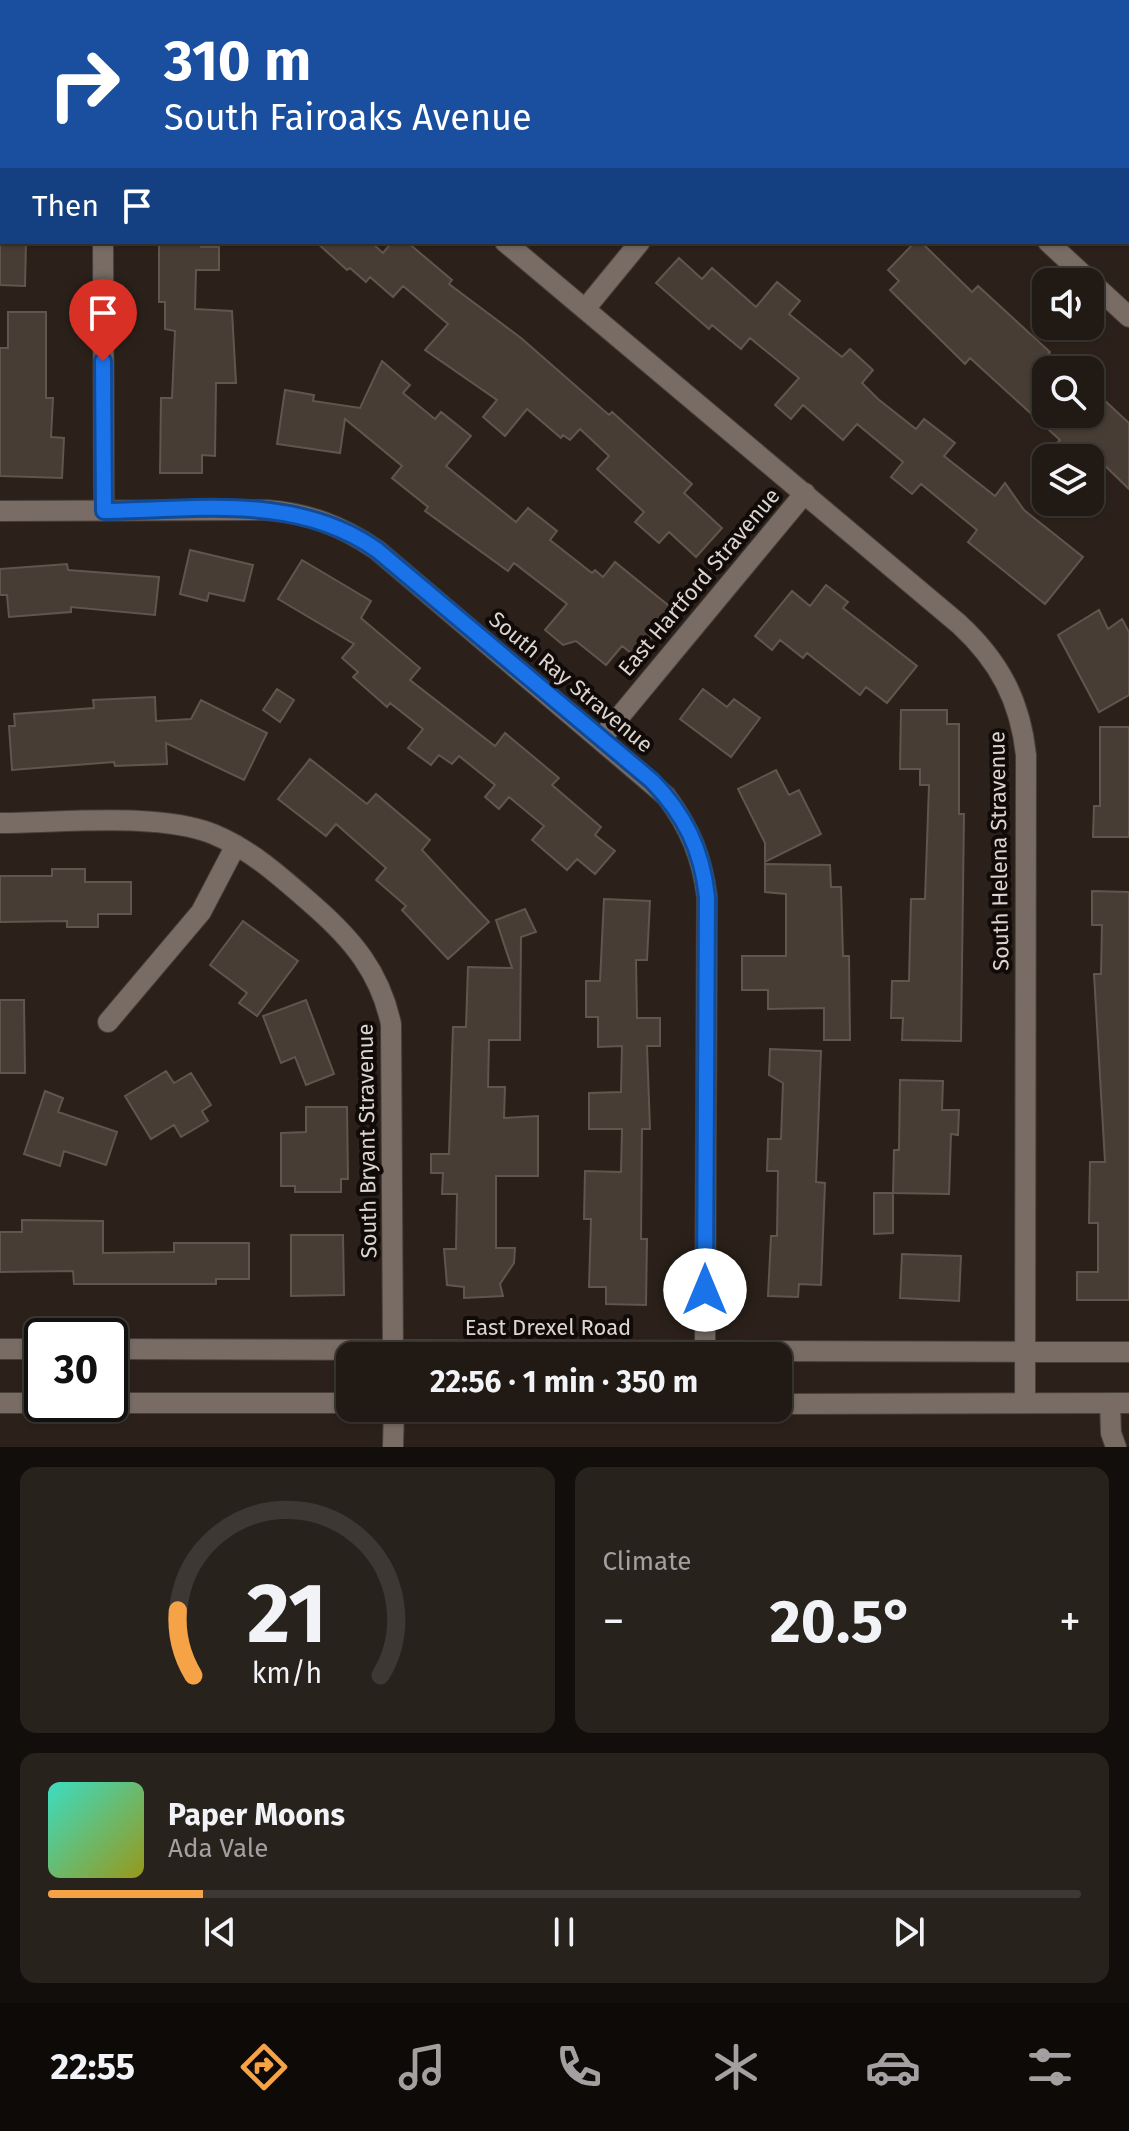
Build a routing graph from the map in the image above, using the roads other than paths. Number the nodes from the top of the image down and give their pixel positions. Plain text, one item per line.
1 (103, 244) edge
2 (507, 244) edge
3 (638, 244) edge
4 (1050, 244) edge
5 (585, 309) junction
6 (1129, 317) edge
7 (805, 493) junction
8 (0, 511) edge
9 (104, 511) junction
10 (601, 739) junction
11 (0, 823) edge
12 (236, 845) junction
13 (108, 1022) dead end
14 (393, 1342) edge
15 (705, 1342) edge
16 (0, 1349) edge
17 (24, 1349) edge
18 (128, 1349) edge
19 (1024, 1351) junction
20 (336, 1352) edge
21 (1129, 1352) edge
22 (792, 1353) edge
23 (0, 1403) edge
24 (24, 1403) edge
25 (128, 1403) edge
26 (336, 1403) edge
27 (1025, 1403) junction
28 (1120, 1403) edge
29 (792, 1404) edge
30 (394, 1422) edge
31 (393, 1447) edge
32 (1116, 1447) edge

1 - 9 street
2 - 5 street, South Helena Stravenue
3 - 5 street
4 - 6 street
5 - 7 street, South Helena Stravenue
7 - 10 street, East Hartford Stravenue
7 - 19 street, South Helena Stravenue
8 - 9 street, South Ray Stravenue
9 - 10 street, South Ray Stravenue
10 - 15 street, South Ray Stravenue
11 - 12 street, South Bryant Stravenue
12 - 13 street
12 - 14 street, South Bryant Stravenue
16 - 17 street
18 - 20 street, East Drexel Road
19 - 21 street, East Drexel Road
19 - 22 street, East Drexel Road
19 - 27 street, South Helena Stravenue
23 - 24 street
25 - 26 street
27 - 28 street
27 - 29 street
28 - 32 street
30 - 31 street

